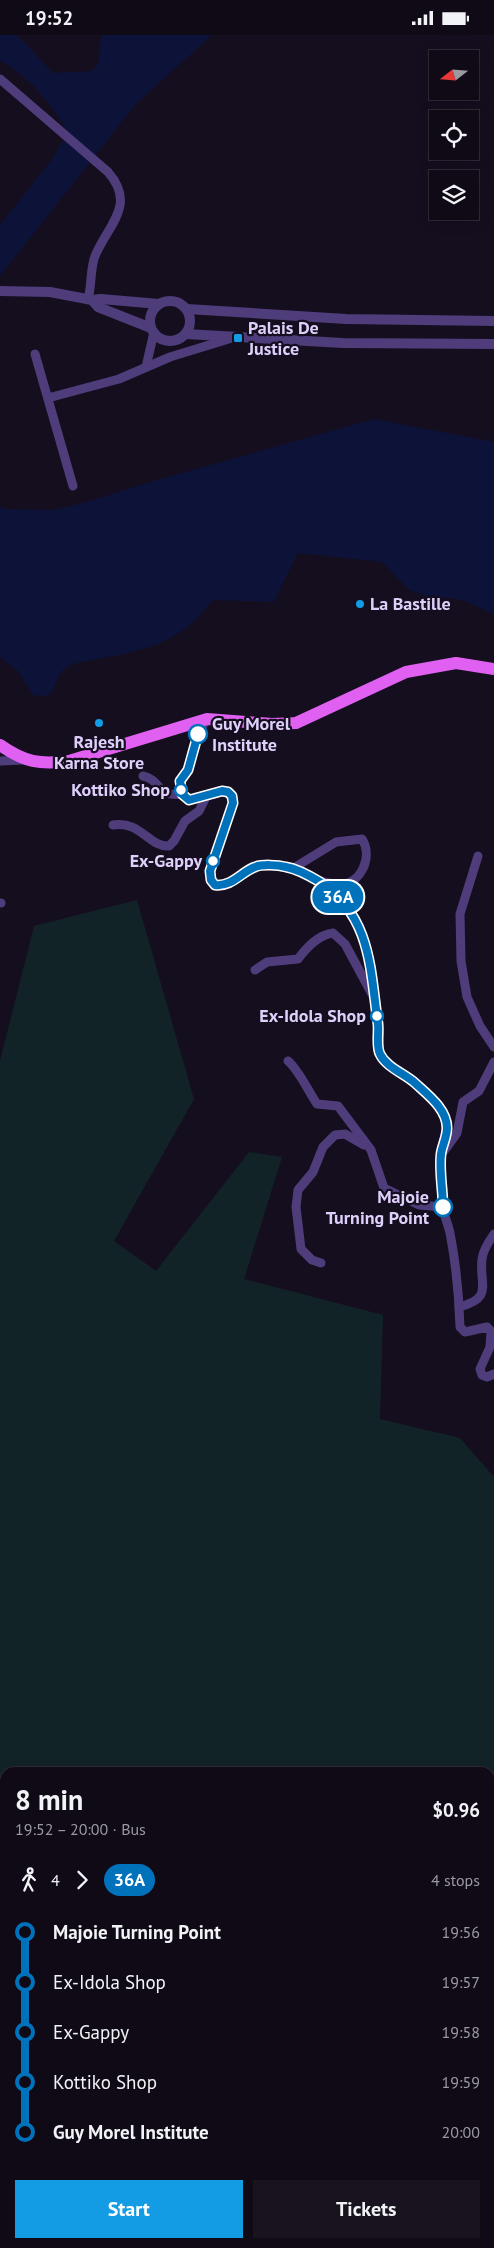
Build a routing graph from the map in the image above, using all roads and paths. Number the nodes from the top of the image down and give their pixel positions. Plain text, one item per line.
1 (0, 79) edge
2 (0, 291) edge
3 (90, 299) junction
4 (158, 304) junction
5 (187, 309) junction
6 (494, 321) edge
7 (153, 330) junction
8 (186, 334) junction
9 (237, 336) junction
10 (494, 344) edge
11 (36, 353) dead end
12 (146, 367) junction
13 (48, 398) junction
14 (73, 486) dead end
15 (494, 669) edge
16 (207, 719) junction
17 (0, 745) edge
18 (24, 760) junction
19 (0, 761) edge
20 (143, 776) dead end
21 (182, 794) junction
22 (207, 795) junction
23 (113, 825) dead end
24 (478, 856) dead end
25 (292, 869) junction
26 (318, 881) junction
27 (255, 970) dead end
28 (375, 1001) junction
29 (494, 1047) edge
30 (288, 1061) dead end
31 (494, 1062) edge
32 (371, 1149) junction
33 (441, 1155) junction
34 (443, 1207) junction
35 (494, 1234) edge
36 (321, 1263) dead end
37 (459, 1307) junction
38 (494, 1374) edge

1 - 3 street
2 - 3 street
3 - 4 street
3 - 7 street
4 - 5 street
4 - 7 street
5 - 6 street
5 - 8 street
7 - 8 street
7 - 12 street
8 - 9 street
9 - 10 street
9 - 12 street
11 - 13 street
12 - 13 street
13 - 14 street
15 - 16 main road
16 - 18 main road
16 - 21 street
17 - 18 main road
18 - 19 street
20 - 21 street
21 - 22 street
22 - 23 street
22 - 25 street
24 - 29 street
25 - 26 street
25 - 26 street
26 - 28 street
27 - 28 street
28 - 33 street
30 - 32 street
31 - 33 street
32 - 34 street
32 - 36 street
33 - 34 street
34 - 37 street
35 - 37 street
37 - 38 street

